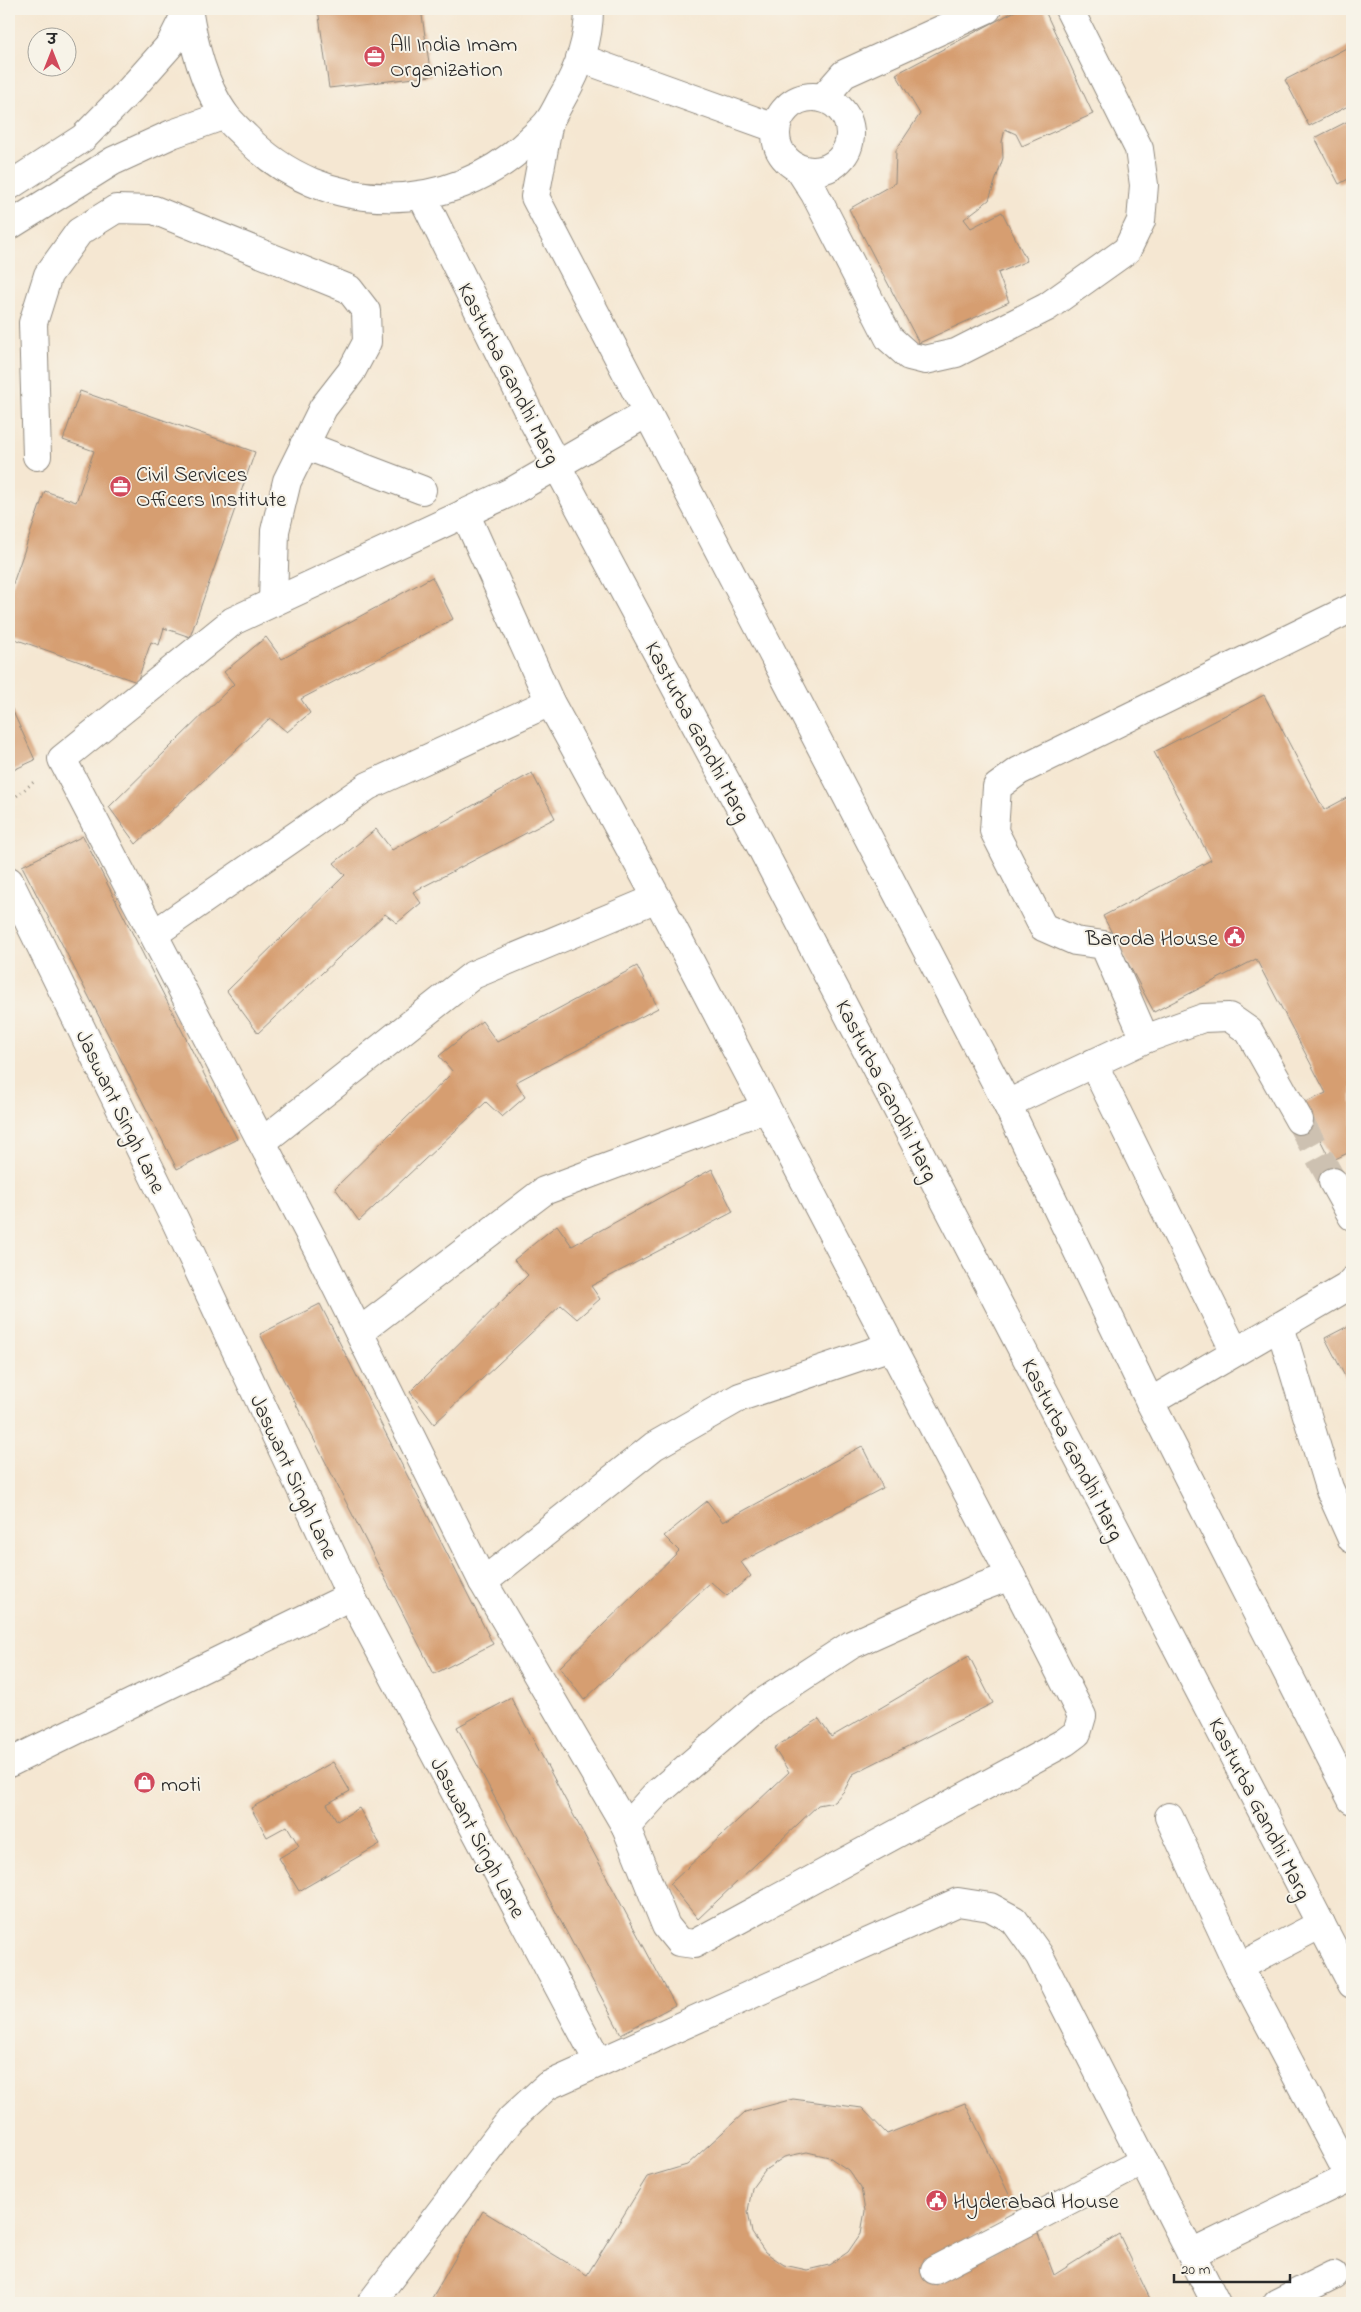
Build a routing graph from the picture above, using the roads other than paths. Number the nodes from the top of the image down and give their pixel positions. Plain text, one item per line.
1 (188, 9) edge
2 (589, 9) edge
3 (987, 9) edge
4 (1069, 9) edge
5 (580, 58) junction
6 (823, 98) junction
7 (225, 115) junction
8 (549, 121) junction
9 (775, 128) junction
10 (799, 169) junction
11 (9, 186) edge
12 (422, 196) junction
13 (9, 226) edge
14 (647, 412) junction
15 (304, 445) junction
16 (37, 456) dead end
17 (556, 464) junction
18 (422, 490) dead end
19 (465, 513) junction
20 (273, 602) junction
21 (1352, 608) edge
22 (550, 702) junction
23 (9, 882) edge
24 (657, 898) junction
25 (154, 934) junction
26 (1145, 1039) junction
27 (1092, 1063) junction
28 (1007, 1104) junction
29 (766, 1108) junction
30 (1299, 1120) tunnel mouth
31 (262, 1142) junction
32 (1333, 1182) tunnel mouth
33 (1352, 1216) edge
34 (1352, 1281) edge
35 (1280, 1326) junction
36 (359, 1332) junction
37 (891, 1346) junction
38 (1235, 1352) junction
39 (1150, 1402) junction
40 (1352, 1539) edge
41 (1011, 1576) junction
42 (483, 1582) junction
43 (351, 1596) junction
44 (9, 1763) edge
45 (1352, 1800) edge
46 (1169, 1817) dead end
47 (626, 1827) junction
48 (1321, 1924) junction
49 (1239, 1967) junction
50 (1352, 1984) edge
51 (599, 2063) junction
52 (1144, 2161) junction
53 (1352, 2178) edge
54 (1192, 2254) junction
55 (935, 2270) dead end
56 (1333, 2275) dead end
57 (371, 2303) edge
58 (1216, 2303) edge
59 (1277, 2303) edge

1 - 7 main road
1 - 11 main road
2 - 5 main road
3 - 6 main road
4 - 10 main road
5 - 8 main road
5 - 9 main road
6 - 9 main road
6 - 10 main road
7 - 12 main road
7 - 13 main road
8 - 12 main road
8 - 14 main road
9 - 10 main road
12 - 17 main road, Kasturba Gandhi Marg
14 - 17 main road
14 - 28 main road
15 - 16 main road
15 - 18 main road
15 - 20 main road
17 - 19 main road
17 - 48 main road, Kasturba Gandhi Marg
19 - 20 main road
19 - 22 main road
20 - 25 main road
21 - 26 main road
22 - 24 main road
22 - 25 main road
23 - 43 main road, Jaswant Singh Lane
24 - 29 main road
24 - 31 main road
25 - 31 main road
26 - 27 main road
26 - 30 main road
27 - 28 main road
27 - 38 main road
28 - 39 main road
29 - 36 main road
29 - 37 main road
31 - 36 main road
32 - 33 main road
34 - 35 main road
35 - 38 main road
35 - 40 main road
36 - 42 main road
37 - 41 main road
37 - 42 main road
38 - 39 main road
39 - 45 main road
41 - 47 main road
41 - 47 main road
42 - 47 main road
43 - 44 main road
43 - 51 main road, Jaswant Singh Lane
46 - 49 main road
48 - 49 main road
48 - 50 main road, Kasturba Gandhi Marg
49 - 53 main road
51 - 52 main road
51 - 57 main road
52 - 54 main road
52 - 55 main road
53 - 54 main road
54 - 58 main road
56 - 59 main road

